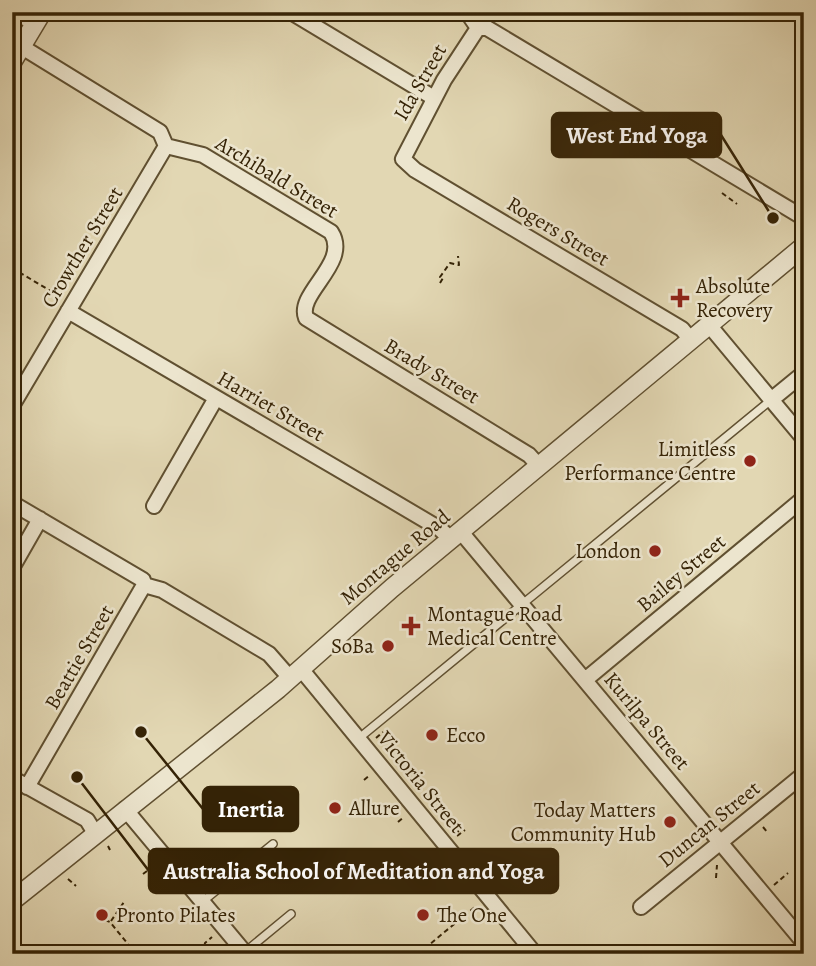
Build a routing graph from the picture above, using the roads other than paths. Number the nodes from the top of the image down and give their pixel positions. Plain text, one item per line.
1 (15, 12) edge
2 (291, 12) edge
3 (467, 12) edge
4 (38, 18) edge
5 (478, 28) junction
6 (22, 47) junction
7 (12, 62) edge
8 (434, 98) junction
9 (166, 146) junction
10 (403, 159) joint
11 (804, 218) edge
12 (797, 251) edge
13 (804, 273) edge
14 (68, 311) junction
15 (304, 313) joint
16 (709, 325) junction
17 (691, 340) junction
18 (804, 373) edge
19 (216, 398) junction
20 (772, 400) junction
21 (12, 407) edge
22 (804, 439) edge
23 (539, 466) junction
24 (804, 498) edge
25 (12, 503) edge
26 (154, 506) dead end
27 (40, 519) junction
28 (456, 536) junction
29 (12, 568) edge
30 (144, 585) junction
31 (522, 605) junction
32 (295, 673) junction
33 (585, 680) junction
34 (358, 739) junction
35 (804, 774) edge
36 (12, 778) edge
37 (27, 787) junction
38 (125, 809) junction
39 (102, 840) junction
40 (719, 842) junction
41 (273, 844) dead end
42 (12, 901) edge
43 (202, 902) junction
44 (640, 907) dead end
45 (291, 914) dead end
46 (800, 938) dead end
47 (246, 953) edge
48 (535, 954) edge

1 - 4 street
2 - 8 street
3 - 5 street
4 - 6 street
5 - 8 street, Ida Street
5 - 11 street
6 - 7 street
6 - 9 street
8 - 10 street, Ida Street
9 - 14 street, Crowther Street
9 - 15 street, Archibald Street
10 - 17 street, Rogers Street
12 - 13 lane
12 - 16 street, Montague Road
14 - 19 street, Harriet Street
14 - 21 street, Crowther Street
15 - 23 street, Brady Street
16 - 17 street, Montague Road
16 - 20 street
17 - 23 street, Montague Road
18 - 20 street
19 - 26 street
19 - 28 street, Harriet Street
20 - 22 street
20 - 31 lane
23 - 28 street, Montague Road
24 - 33 street, Bailey Street
25 - 27 street, Victoria Street
27 - 29 street
27 - 30 street, Victoria Street
28 - 31 street, Kurilpa Street
28 - 32 street, Montague Road
30 - 32 street, Victoria Street
30 - 37 street, Beattie Street
31 - 33 street, Kurilpa Street
31 - 34 lane
32 - 34 street, Victoria Street
32 - 38 street, Montague Road
33 - 40 street, Kurilpa Street
34 - 48 street, Victoria Street
35 - 40 street, Duncan Street
36 - 37 street
37 - 39 street
38 - 39 street, Montague Road
38 - 43 street
39 - 42 street, Montague Road
40 - 44 street, Duncan Street
40 - 46 street, Kurilpa Street
41 - 43 lane
43 - 47 street
45 - 47 lane

